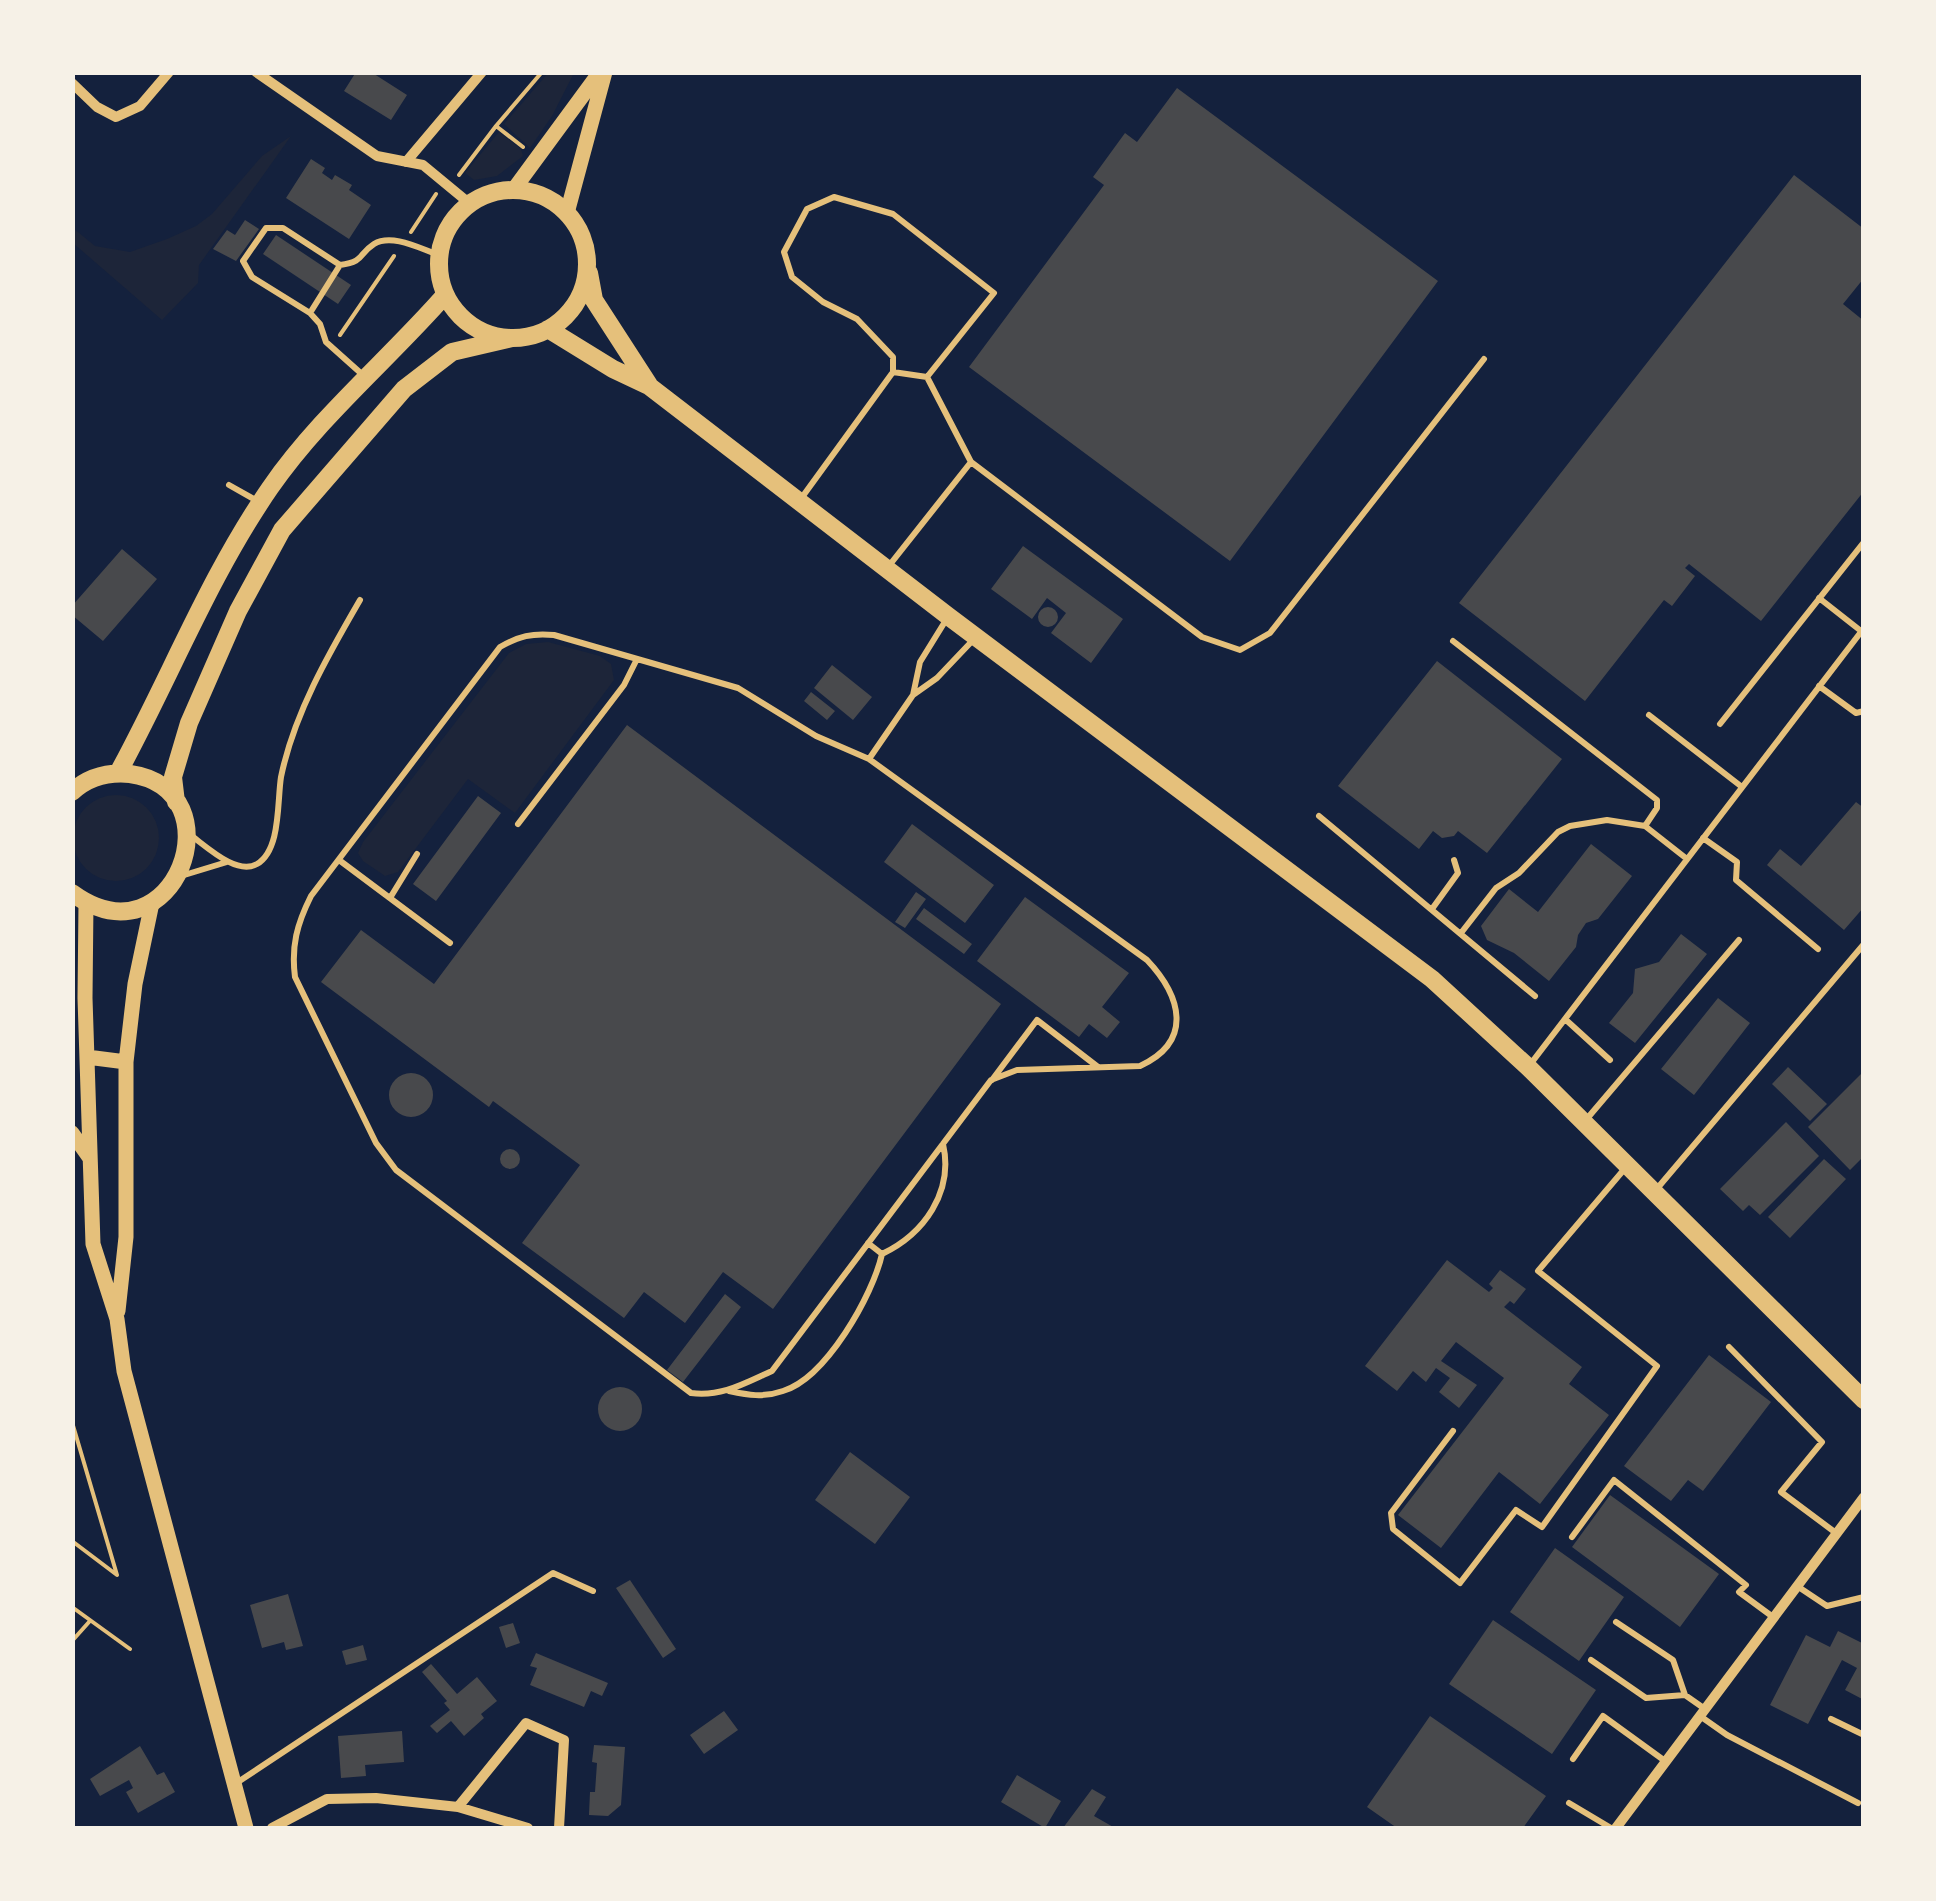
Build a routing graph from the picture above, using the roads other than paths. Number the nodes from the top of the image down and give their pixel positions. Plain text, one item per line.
1 (169, 72) edge
2 (256, 72) edge
3 (482, 72) edge
4 (602, 72) edge
5 (72, 84) edge
6 (406, 162) junction
7 (514, 190) junction
8 (468, 203) junction
9 (567, 213) junction
10 (439, 255) junction
11 (587, 256) junction
12 (340, 265) junction
13 (445, 295) junction
14 (310, 313) junction
15 (548, 329) junction
16 (512, 338) junction
17 (1484, 359) dead end
18 (893, 372) junction
19 (364, 376) junction
20 (927, 377) junction
21 (649, 386) junction
22 (970, 462) junction
23 (229, 485) dead end
24 (799, 502) junction
25 (261, 503) junction
26 (1864, 542) edge
27 (887, 569) junction
28 (1820, 598) junction
29 (360, 600) dead end
30 (948, 616) junction
31 (1862, 629) edge
32 (976, 637) junction
33 (1453, 641) dead end
34 (637, 659) junction
35 (1819, 686) junction
36 (912, 694) junction
37 (1864, 711) edge
38 (1649, 715) dead end
39 (1720, 724) dead end
40 (869, 759) junction
41 (118, 773) junction
42 (1742, 787) junction
43 (72, 792) edge
44 (176, 802) junction
45 (1318, 816) dead end
46 (518, 824) dead end
47 (1645, 826) junction
48 (188, 834) junction
49 (1703, 838) junction
50 (418, 854) dead end
51 (1687, 859) junction
52 (339, 860) junction
53 (1454, 860) dead end
54 (228, 861) junction
55 (179, 876) junction
56 (79, 898) edge
57 (390, 898) junction
58 (152, 902) junction
59 (1432, 909) junction
60 (1461, 933) junction
61 (1738, 940) dead end
62 (450, 943) dead end
63 (1864, 944) edge
64 (1818, 949) dead end
65 (1535, 996) dead end
66 (85, 998) junction
67 (1565, 1019) junction
68 (72, 1022) edge
69 (1610, 1060) dead end
70 (126, 1062) junction
71 (82, 1065) edge
72 (1528, 1066) junction
73 (1099, 1068) junction
74 (991, 1081) junction
75 (1584, 1122) junction
76 (72, 1133) edge
77 (943, 1144) junction
78 (89, 1158) junction
79 (1628, 1165) junction
80 (1655, 1192) junction
81 (868, 1243) junction
82 (882, 1254) junction
83 (116, 1318) junction
84 (1730, 1347) dead end
85 (728, 1391) junction
86 (1864, 1400) edge
87 (1453, 1431) dead end
88 (1864, 1497) edge
89 (1836, 1533) junction
90 (1572, 1537) dead end
91 (1796, 1586) junction
92 (592, 1591) dead end
93 (1864, 1597) edge
94 (1773, 1617) junction
95 (1616, 1622) dead end
96 (1592, 1660) dead end
97 (1685, 1695) junction
98 (1702, 1712) junction
99 (1830, 1719) dead end
100 (1864, 1736) edge
101 (1572, 1759) dead end
102 (1666, 1761) junction
103 (232, 1786) junction
104 (1569, 1803) dead end
105 (1858, 1803) dead end
106 (458, 1806) junction
107 (246, 1828) edge
108 (272, 1828) edge
109 (528, 1828) edge
110 (560, 1828) edge
111 (1613, 1828) edge

1 - 5 street
2 - 6 street
3 - 6 street
4 - 7 main road
4 - 9 main road
6 - 8 street
7 - 8 main road
7 - 9 main road
8 - 10 main road
9 - 11 main road
10 - 12 lane
10 - 13 main road
11 - 15 main road
11 - 21 main road
12 - 14 lane
12 - 14 lane
13 - 16 main road
13 - 19 main road
14 - 19 lane
15 - 16 main road
15 - 21 main road
16 - 44 main road
17 - 22 lane
18 - 20 lane
18 - 20 lane
18 - 24 lane
19 - 25 main road
20 - 22 lane
21 - 24 main road
22 - 27 lane
23 - 25 lane
24 - 27 main road
25 - 41 main road
26 - 28 lane
27 - 30 main road
28 - 31 lane
28 - 39 lane
29 - 54 lane
30 - 32 main road
30 - 36 lane
31 - 35 lane
32 - 36 lane
32 - 72 main road
33 - 47 lane
34 - 40 lane
34 - 46 lane
34 - 52 lane
35 - 37 lane
35 - 42 lane
36 - 40 lane
38 - 42 lane
40 - 73 lane
41 - 43 main road
41 - 44 main road
42 - 49 lane
44 - 48 main road
45 - 59 lane
47 - 51 lane
47 - 60 lane
48 - 54 lane
48 - 55 main road
49 - 51 lane
49 - 64 lane
50 - 57 lane
51 - 67 lane
52 - 57 lane
52 - 85 lane
53 - 59 lane
54 - 55 lane
55 - 58 main road
56 - 58 main road
56 - 66 main road
57 - 62 lane
58 - 70 main road
59 - 60 lane
60 - 65 lane
61 - 75 lane
63 - 80 lane
66 - 68 main road
66 - 71 main road
67 - 69 lane
67 - 72 lane
70 - 71 main road
70 - 83 main road
71 - 78 main road
72 - 75 main road
73 - 74 lane
73 - 74 lane
74 - 77 lane
75 - 79 main road
76 - 78 main road
77 - 81 lane
77 - 82 lane
78 - 83 main road
79 - 80 main road
79 - 87 lane
80 - 86 main road
81 - 82 lane
81 - 85 lane
82 - 85 lane
83 - 103 main road
84 - 89 lane
88 - 89 street
89 - 91 street
90 - 94 lane
91 - 93 lane
91 - 94 street
92 - 103 lane
94 - 98 street
95 - 97 lane
96 - 97 lane
97 - 98 lane
98 - 102 street
98 - 105 lane
99 - 100 lane
101 - 102 lane
102 - 111 street
103 - 107 main road
104 - 111 lane
106 - 108 street
106 - 109 street
106 - 110 street

